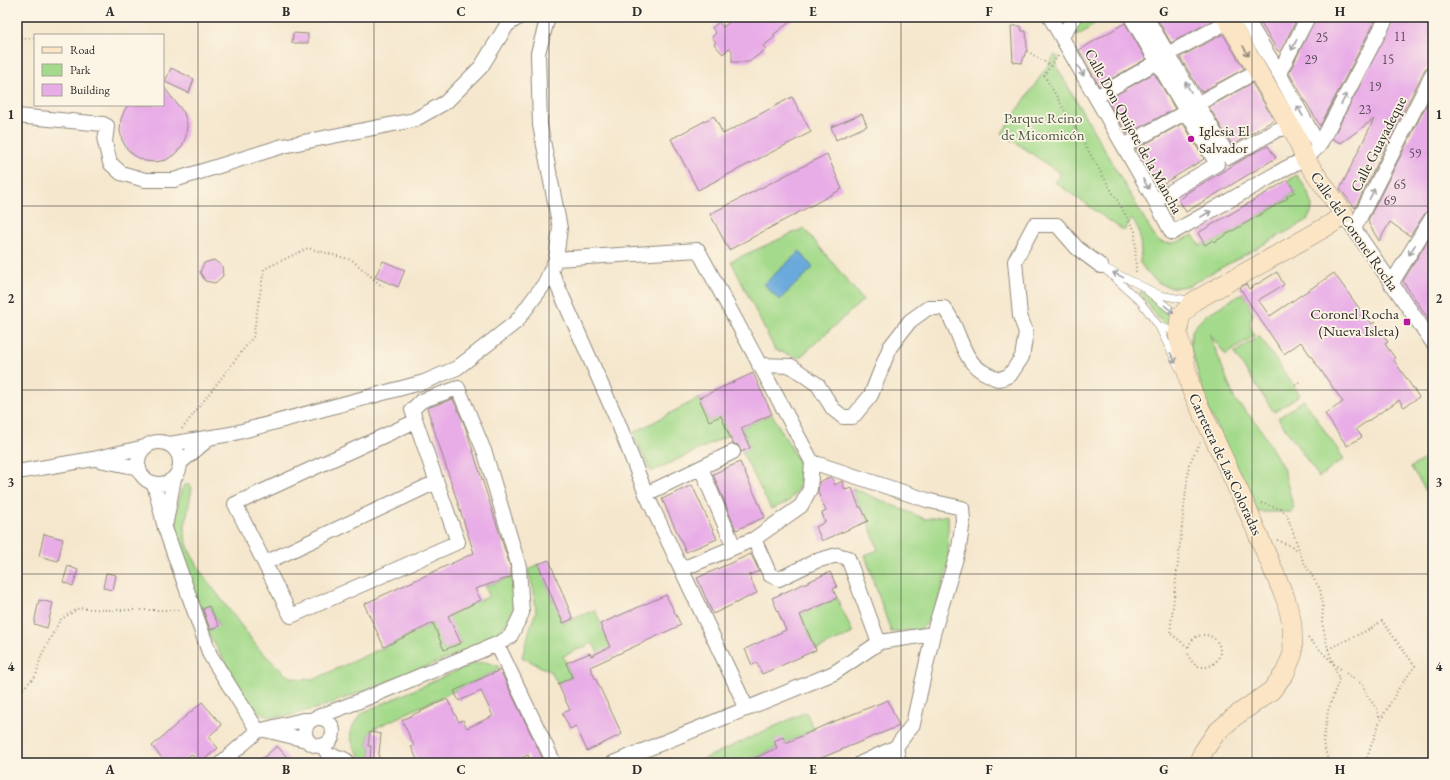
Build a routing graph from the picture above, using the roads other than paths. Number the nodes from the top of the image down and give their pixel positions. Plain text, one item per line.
1 (518, 17) edge
2 (548, 17) edge
3 (1050, 17) edge
4 (1074, 17) edge
5 (1131, 17) edge
6 (1146, 17) edge
7 (1308, 17) edge
8 (1387, 17) edge
9 (1233, 18) edge
10 (1065, 43) junction
11 (1163, 58) junction
12 (1258, 70) junction
13 (1279, 73) junction
14 (1433, 73) edge
15 (1096, 97) junction
16 (1192, 108) junction
17 (17, 116) edge
18 (1291, 127) junction
19 (1124, 146) junction
20 (1319, 146) junction
21 (1305, 159) junction
22 (1155, 201) junction
23 (1433, 216) edge
24 (1349, 222) junction
25 (553, 265) junction
26 (1101, 266) junction
27 (1136, 283) junction
28 (1391, 284) junction
29 (1194, 301) junction
30 (1158, 325) junction
31 (1179, 325) junction
32 (1433, 343) edge
33 (759, 365) junction
34 (1191, 389) junction
35 (416, 421) junction
36 (211, 437) junction
37 (171, 444) junction
38 (145, 447) junction
39 (733, 452) dead end
40 (93, 459) junction
41 (812, 462) junction
42 (180, 463) junction
43 (139, 468) junction
44 (700, 468) junction
45 (17, 472) edge
46 (174, 478) junction
47 (436, 482) junction
48 (154, 483) junction
49 (646, 494) junction
50 (165, 528) junction
51 (754, 539) junction
52 (734, 547) junction
53 (265, 564) junction
54 (682, 569) junction
55 (933, 634) junction
56 (880, 642) junction
57 (497, 644) junction
58 (357, 702) junction
59 (747, 709) junction
60 (313, 719) junction
61 (333, 728) junction
62 (260, 730) junction
63 (306, 740) junction
64 (323, 746) junction
65 (896, 747) junction
66 (221, 763) edge
67 (349, 763) edge
68 (554, 763) edge
69 (614, 763) edge
70 (861, 763) edge
71 (899, 763) edge
72 (1198, 763) edge

1 - 17 street
2 - 25 street
3 - 10 street, Calle Don Quijote de la Mancha
4 - 10 street
5 - 11 street
6 - 11 street
7 -> 13 street
20 -> 8 street
9 - 11 street
9 -> 12 street, Calle del Coronel Rocha
9 - 13 street
10 -> 15 street, Calle Don Quijote de la Mancha
11 - 15 street
11 - 16 street
12 - 16 street
12 - 18 street, Calle del Coronel Rocha
20 -> 13 street
24 -> 14 street, Calle Guayadeque
15 - 19 street, Calle Don Quijote de la Mancha
16 - 18 street
16 - 19 street
16 - 22 street
18 - 21 street, Calle del Coronel Rocha
19 -> 22 street, Calle Don Quijote de la Mancha
20 - 21 street
22 -> 21 street, Calle Don Quijote de la Mancha
21 - 24 street, Calle del Coronel Rocha
23 -> 28 street
24 - 28 street, Calle del Coronel Rocha
24 - 29 street
25 - 33 street
25 - 36 street
25 - 49 street
27 -> 26 lane
26 - 30 lane
26 - 33 street
27 - 29 lane
27 -> 31 lane
28 - 32 street, Calle del Coronel Rocha
29 - 31 street
30 - 31 lane
30 -> 34 lane
31 - 34 street, Carretera de Las Coloradas
33 - 41 street
34 - 72 street, Carretera de Las Coloradas
35 - 47 street
35 - 53 street
35 - 57 street
36 - 37 street
36 - 42 street
37 - 38 street
37 - 42 street
38 - 40 street
38 - 43 street
39 - 44 street
40 - 43 street
40 - 45 street
41 - 51 street
41 - 55 street
42 - 46 street
43 - 48 street
44 - 49 street
44 - 52 street
46 - 48 street
46 - 50 street
47 - 53 street
47 - 53 street
48 - 50 street
49 - 54 street
50 - 62 street
51 - 52 street
51 - 56 street
52 - 54 street
54 - 59 street
55 - 56 street
55 - 65 street
56 - 59 street
57 - 58 street
57 - 68 street
58 - 60 street
58 - 61 street
59 - 69 street
60 - 61 street
60 - 62 street
60 - 63 street
61 - 64 street
62 - 63 street
62 - 66 street
63 - 64 street
64 - 67 street
65 - 70 street
65 - 71 street

